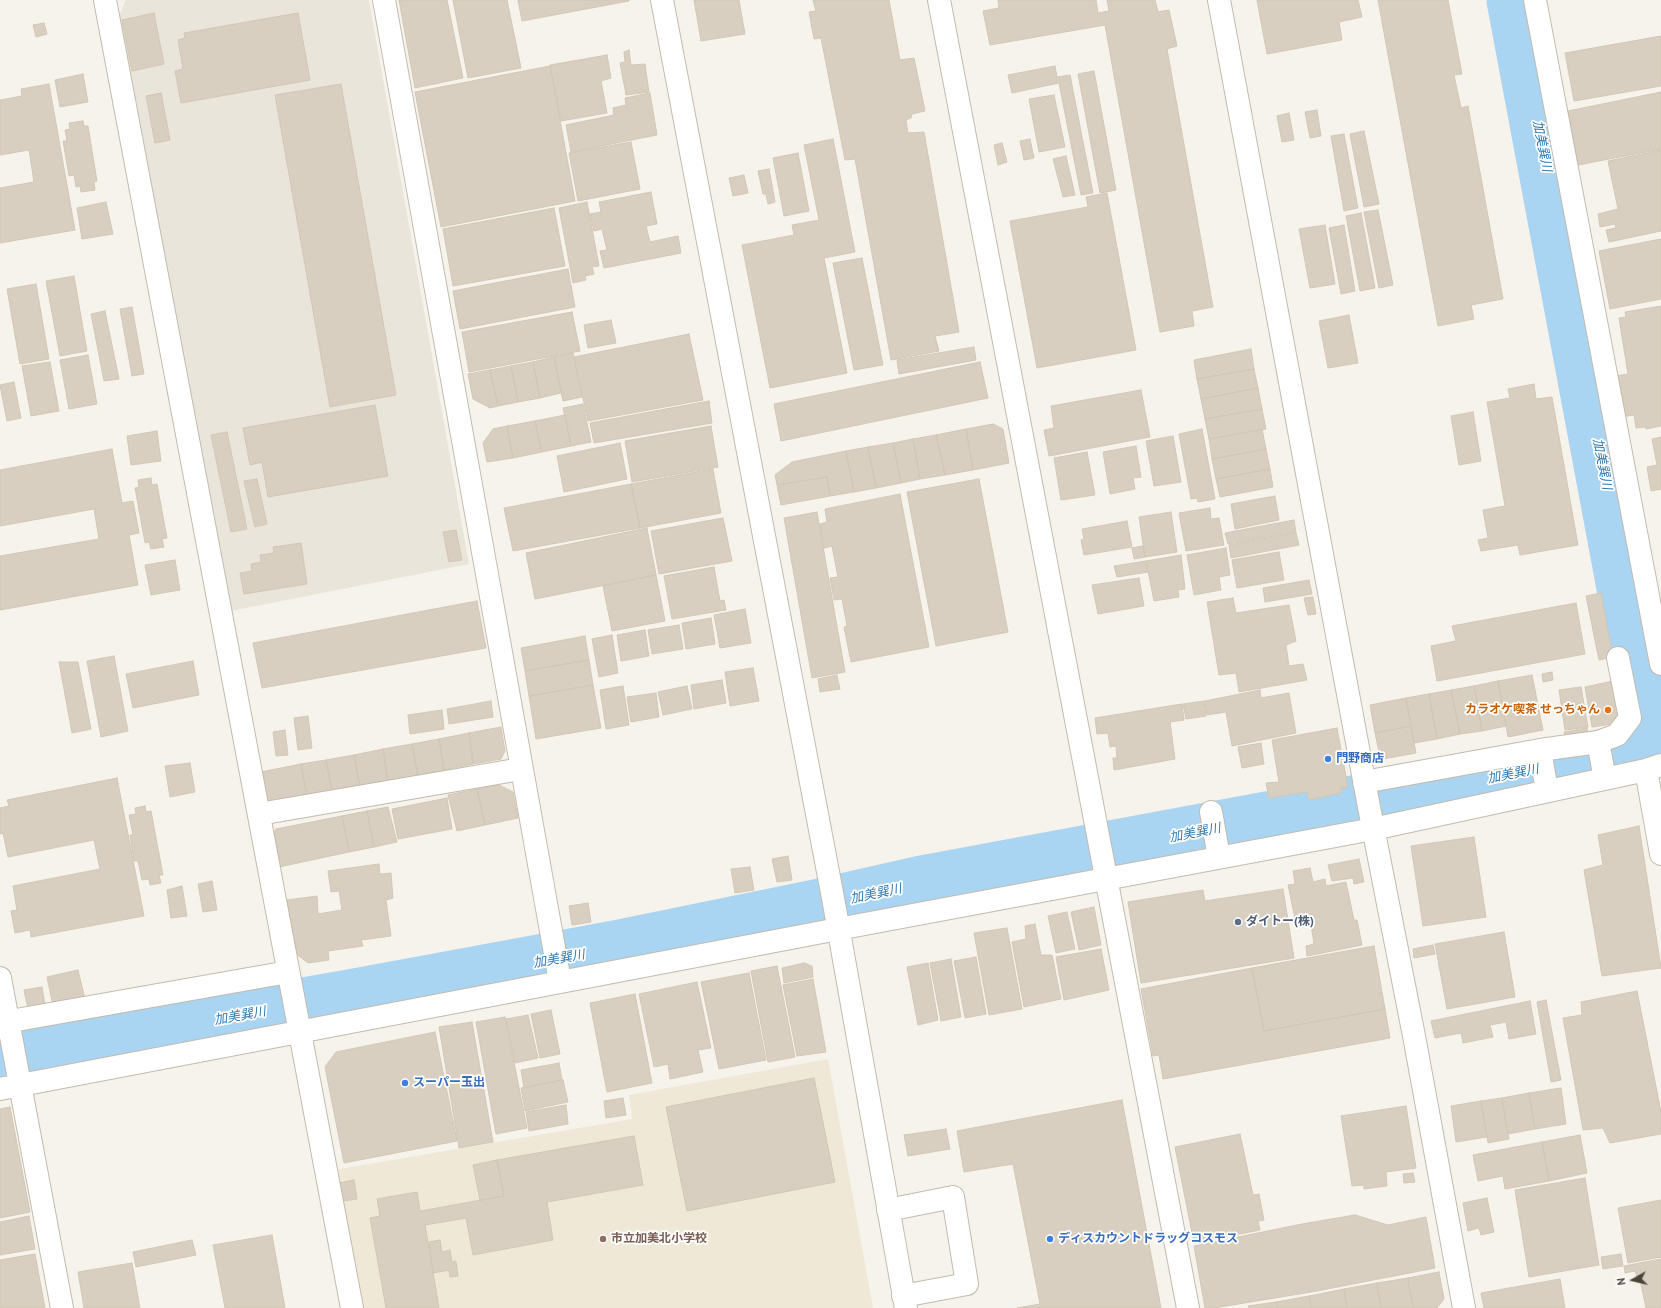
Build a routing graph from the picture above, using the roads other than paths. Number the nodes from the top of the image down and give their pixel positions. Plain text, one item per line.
1 (105, 0) edge
2 (384, 0) edge
3 (662, 0) edge
4 (939, 0) edge
5 (1219, 0) edge
6 (1535, 0) edge
7 (1618, 658) dead end
8 (1661, 664) edge
9 (1602, 759) junction
10 (1653, 767) edge
11 (521, 769) junction
12 (1543, 769) junction
13 (1367, 795) junction
14 (258, 814) junction
15 (1373, 829) junction
16 (1661, 854) edge
17 (1105, 879) junction
18 (836, 913) junction
19 (289, 976) junction
20 (0, 978) edge
21 (560, 982) junction
22 (6, 1028) edge
23 (300, 1030) junction
24 (13, 1086) edge
25 (888, 1210) junction
26 (905, 1302) edge
27 (62, 1308) edge
28 (352, 1308) edge
29 (1188, 1308) edge
30 (1464, 1308) edge

1 - 14 street
2 - 11 street
3 - 18 street
4 - 17 street
5 - 13 street
6 - 8 street
7 - 9 street
9 - 10 street
9 - 12 street
9 - 12 street
10 - 16 street
11 - 14 street
11 - 21 street
12 - 13 street
12 - 15 street
13 - 15 street
14 - 19 street
15 - 17 street
15 - 30 street
17 - 18 street
17 - 29 street
18 - 21 street
18 - 25 street
19 - 22 street
19 - 23 street
20 - 22 street
21 - 23 street
22 - 24 street
23 - 24 street
23 - 28 street
24 - 27 street
25 - 26 street
25 - 26 street

